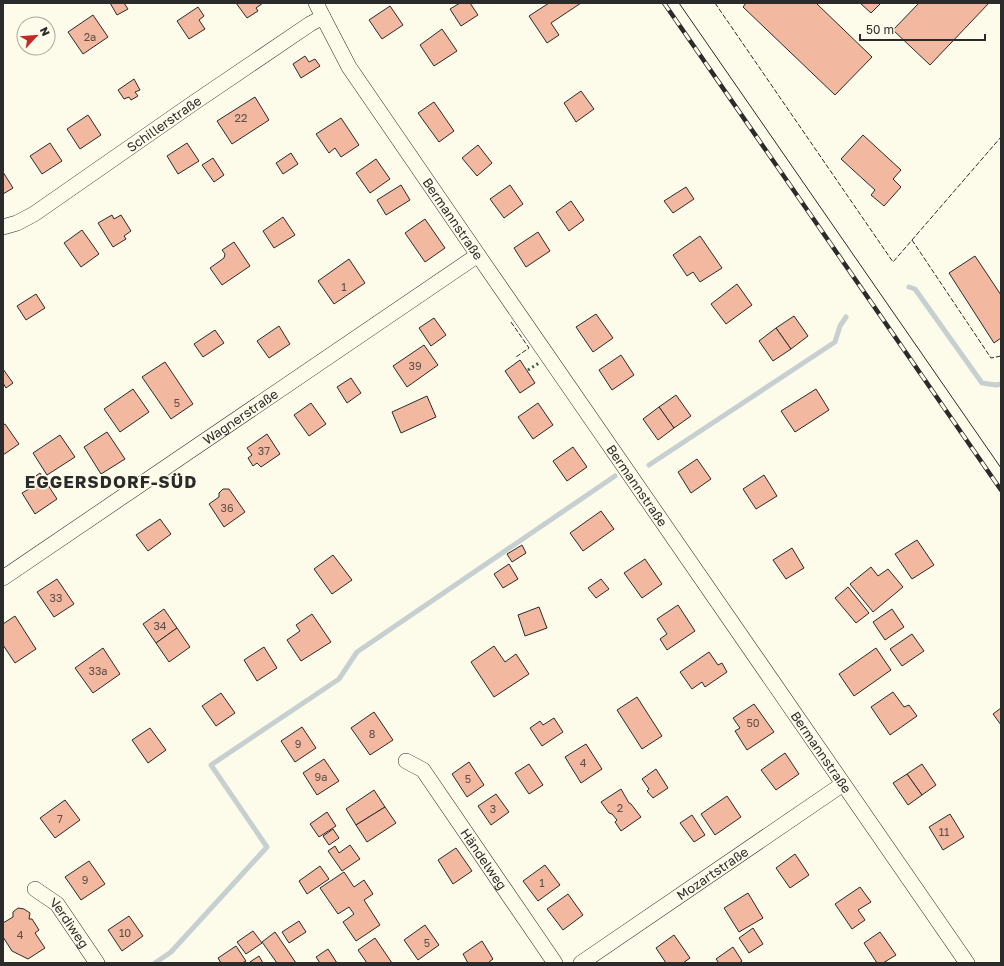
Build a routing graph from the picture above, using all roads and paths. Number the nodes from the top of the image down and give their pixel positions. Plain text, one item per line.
1 (316, 3) edge
2 (323, 18) junction
3 (3, 227) edge
4 (478, 255) junction
5 (3, 578) edge
6 (406, 761) dead end
7 (843, 784) junction
8 (35, 889) dead end
9 (97, 963) edge
10 (555, 963) edge
11 (581, 963) edge
12 (967, 963) edge

1 - 2 street, Bermannstraße
2 - 3 street, Schillerstraße
2 - 4 street, Bermannstraße
4 - 5 street, Wagnerstraße
4 - 7 street, Bermannstraße
6 - 10 street, Händelweg
7 - 11 street, Mozartstraße
7 - 12 street, Bermannstraße
8 - 9 street, Verdiweg

